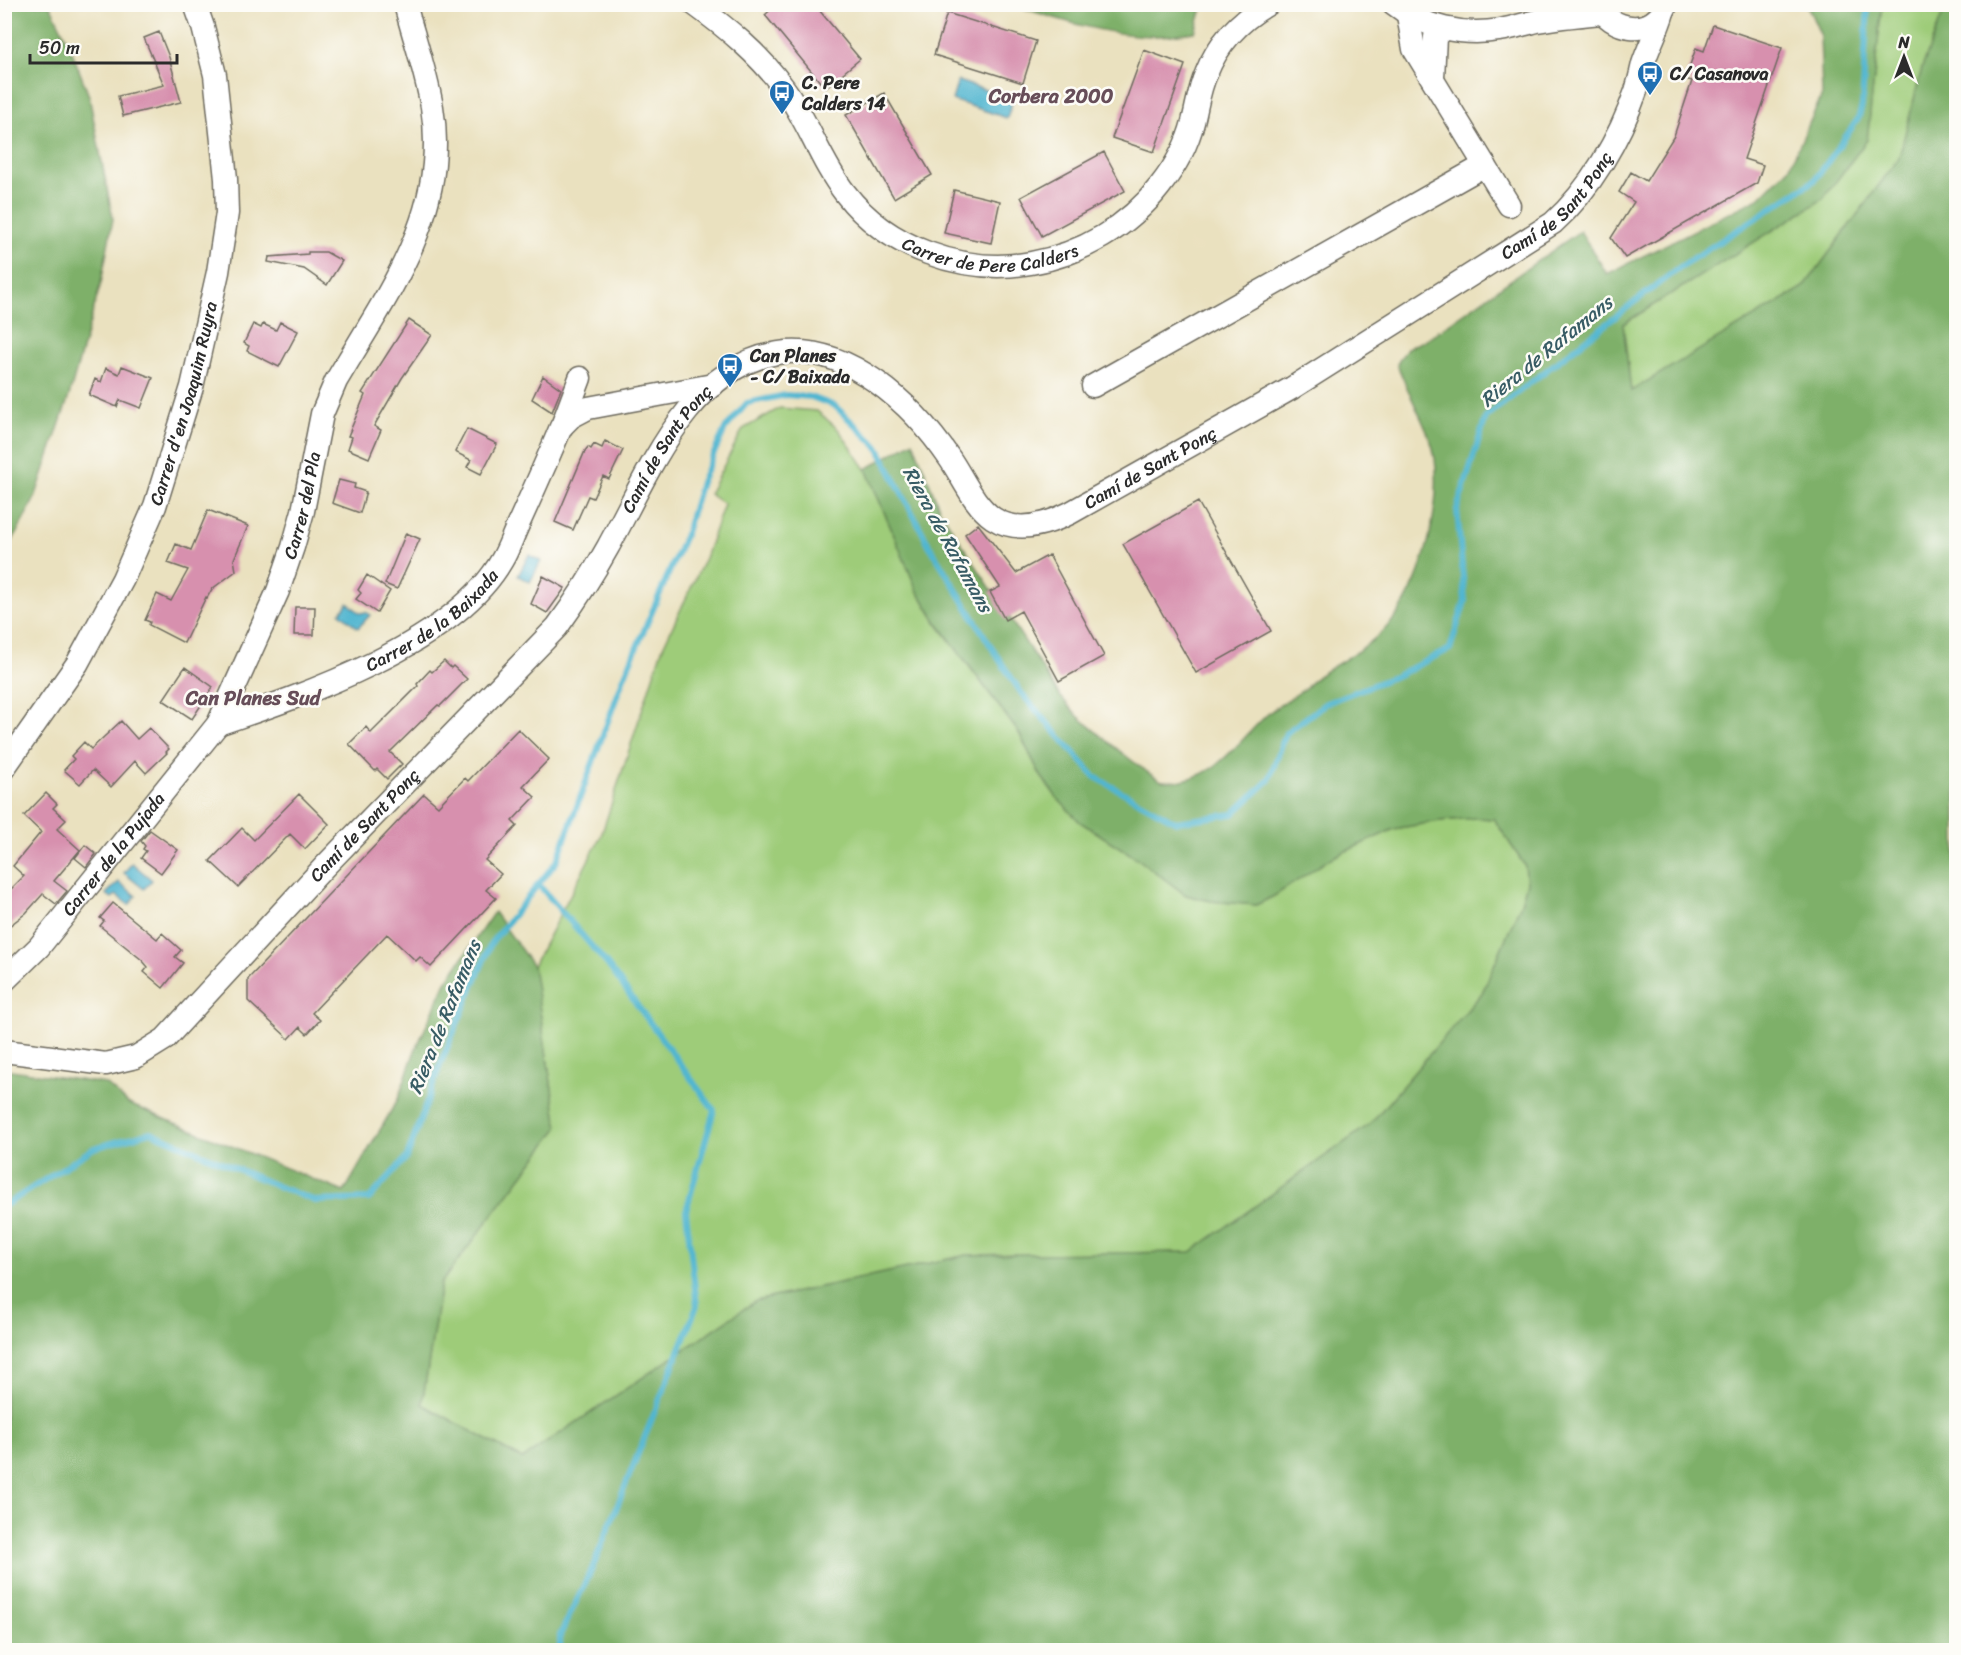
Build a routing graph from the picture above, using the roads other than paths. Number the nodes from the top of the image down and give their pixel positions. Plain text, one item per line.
1 (195, 4) edge
2 (405, 4) edge
3 (694, 4) edge
4 (1268, 4) edge
5 (1557, 4) edge
6 (1665, 8) edge
7 (1599, 9) edge
8 (1401, 10) edge
9 (1533, 22) junction
10 (1621, 26) junction
11 (1443, 29) junction
12 (1644, 62) junction
13 (1433, 78) junction
14 (1485, 165) junction
15 (1509, 205) dead end
16 (580, 378) dead end
17 (712, 385) junction
18 (1093, 386) dead end
19 (561, 427) junction
20 (218, 724) junction
21 (4, 768) edge
22 (4, 981) edge
23 (4, 1051) edge

1 - 21 street, Carrer d'en Joaquim Ruyra
2 - 20 street, Carrer del Pla
3 - 4 street, Carrer de Pere Calders
5 - 9 street
6 - 10 street
6 - 12 street, Camí de Sant Ponç
7 - 9 street
7 - 10 street
8 - 11 street
8 - 13 street
9 - 11 street
10 - 12 street
11 - 13 street
12 - 17 street, Camí de Sant Ponç
13 - 14 street
14 - 15 street
14 - 18 street
16 - 19 street, Carrer de la Baixada
17 - 19 street, Carrer de la Baixada
17 - 23 street, Camí de Sant Ponç
19 - 20 street, Carrer de la Baixada
20 - 22 street, Carrer de la Pujada

